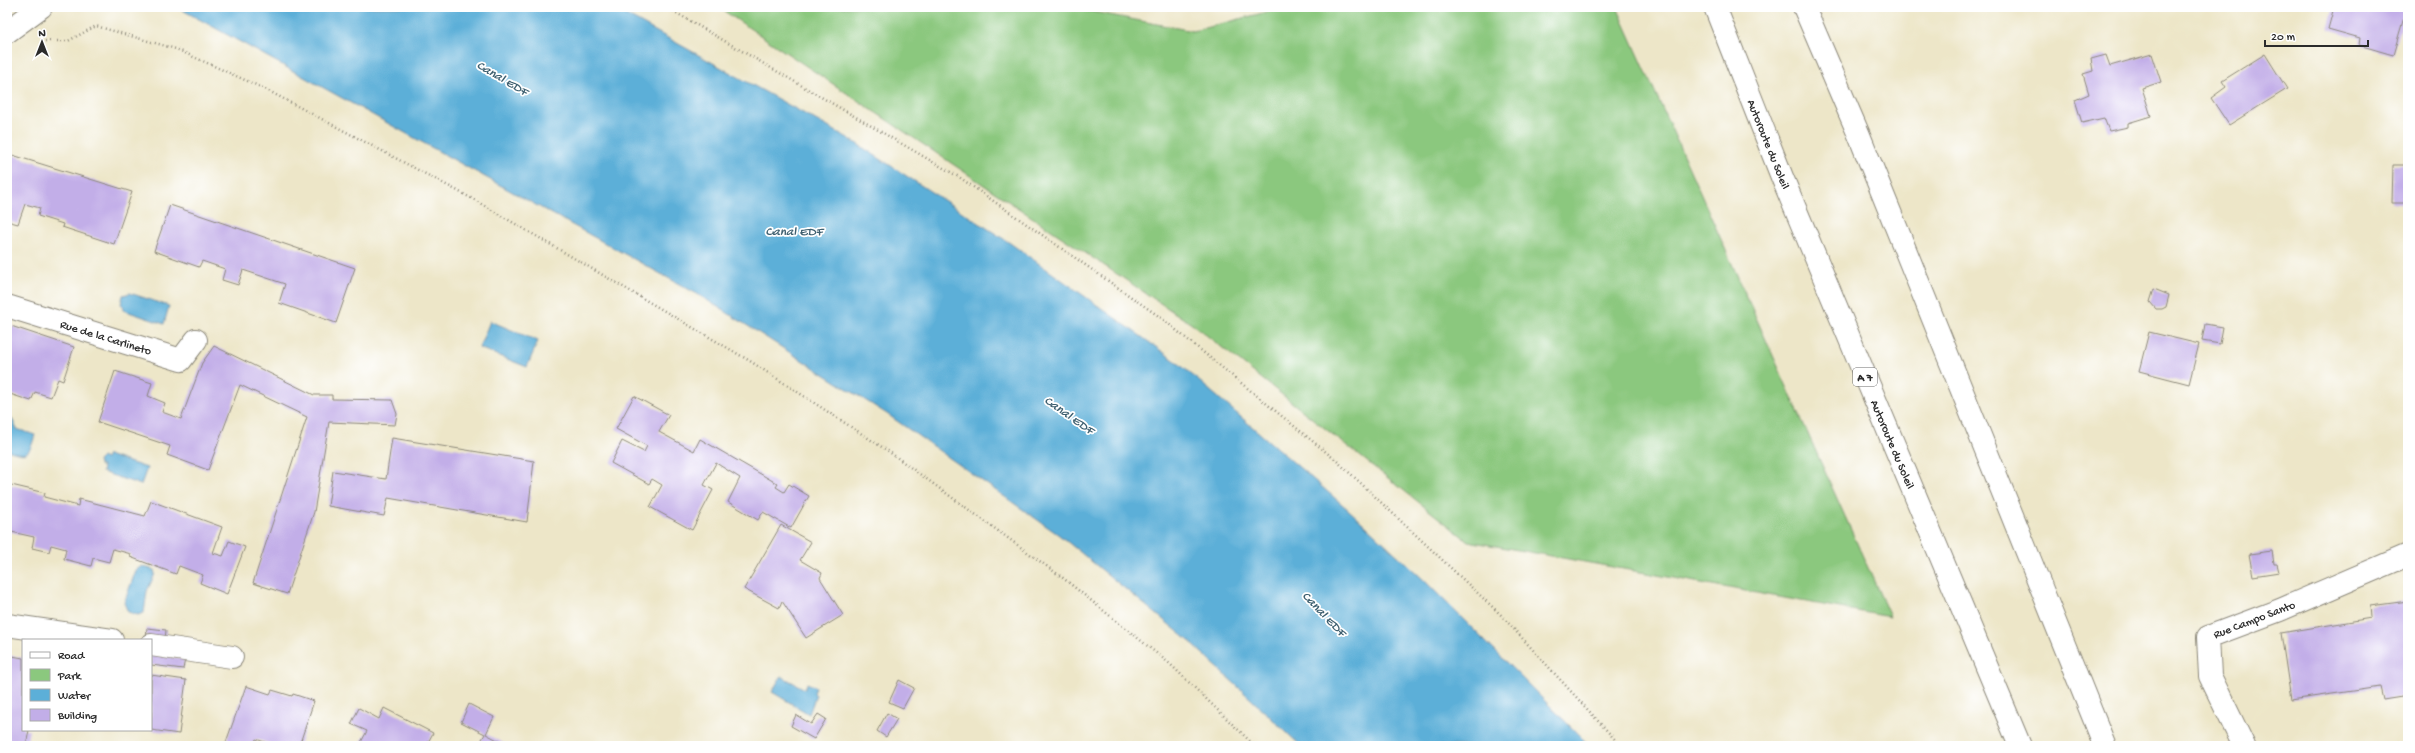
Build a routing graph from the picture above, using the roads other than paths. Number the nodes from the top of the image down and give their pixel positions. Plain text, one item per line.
1 (41, 7) edge
2 (1715, 7) edge
3 (1804, 7) edge
4 (7, 32) edge
5 (7, 306) edge
6 (196, 340) dead end
7 (2408, 555) edge
8 (7, 625) edge
9 (105, 639) edge
10 (152, 646) edge
11 (232, 657) dead end
12 (2020, 746) edge
13 (2105, 746) edge
14 (2244, 746) edge

1 - 4 main road
2 - 12 main road, Autoroute du Soleil / A 7
3 - 13 main road
5 - 6 main road, Rue de la Carlineto
7 - 14 main road, Rue Campo Santo
8 - 9 main road
10 - 11 main road

